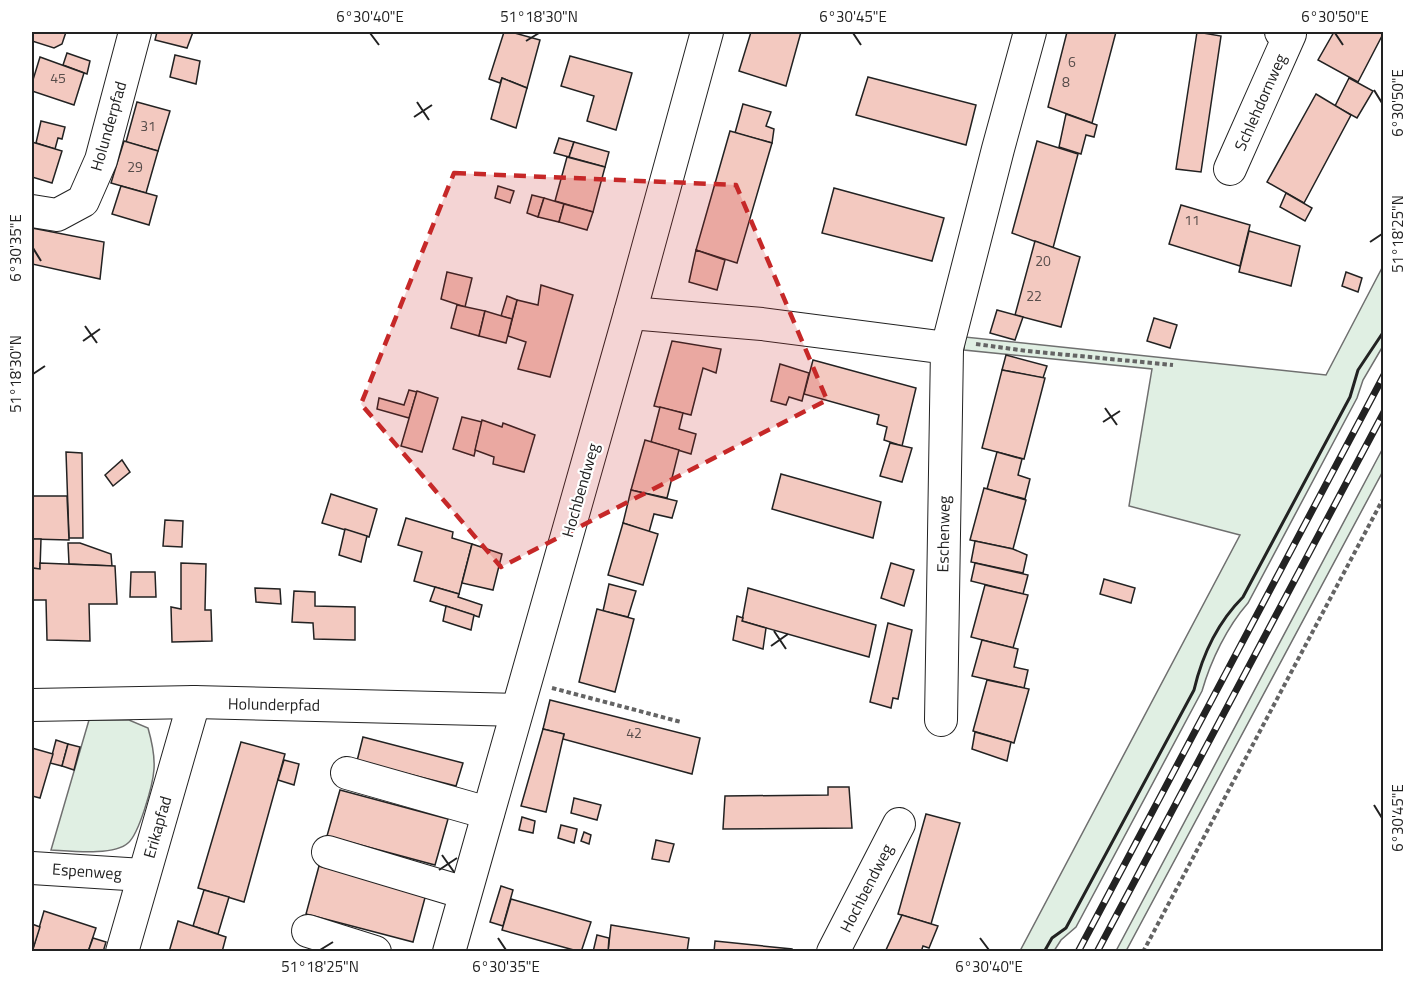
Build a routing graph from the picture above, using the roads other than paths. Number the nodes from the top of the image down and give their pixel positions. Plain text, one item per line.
1 (135, 32) edge
2 (707, 32) edge
3 (1030, 32) edge
4 (1288, 32) edge
5 (1230, 169) dead end
6 (32, 211) edge
7 (630, 313) junction
8 (946, 348) junction
9 (521, 695) junction
10 (194, 702) junction
11 (32, 705) edge
12 (941, 720) dead end
13 (348, 773) dead end
14 (488, 813) junction
15 (899, 824) dead end
16 (328, 852) dead end
17 (32, 868) edge
18 (143, 875) junction
19 (465, 893) junction
20 (308, 931) dead end
21 (453, 950) edge
22 (122, 951) edge
23 (375, 951) edge
24 (833, 951) edge

1 - 6 street, Holunderpfad
2 - 7 street, Hochbendweg
3 - 8 street, Eschenweg
4 - 5 street, Schlehdornweg
7 - 8 street
7 - 9 street, Hochbendweg
8 - 12 street, Eschenweg
9 - 10 street, Holunderpfad
9 - 14 street, Hochbendweg
10 - 11 street, Holunderpfad
10 - 18 street, Erikapfad
13 - 14 street
14 - 19 street, Hochbendweg
15 - 24 street, Hochbendweg
16 - 19 street
17 - 18 street, Espenweg
18 - 22 street, Erikapfad
19 - 21 street, Hochbendweg
20 - 23 street

